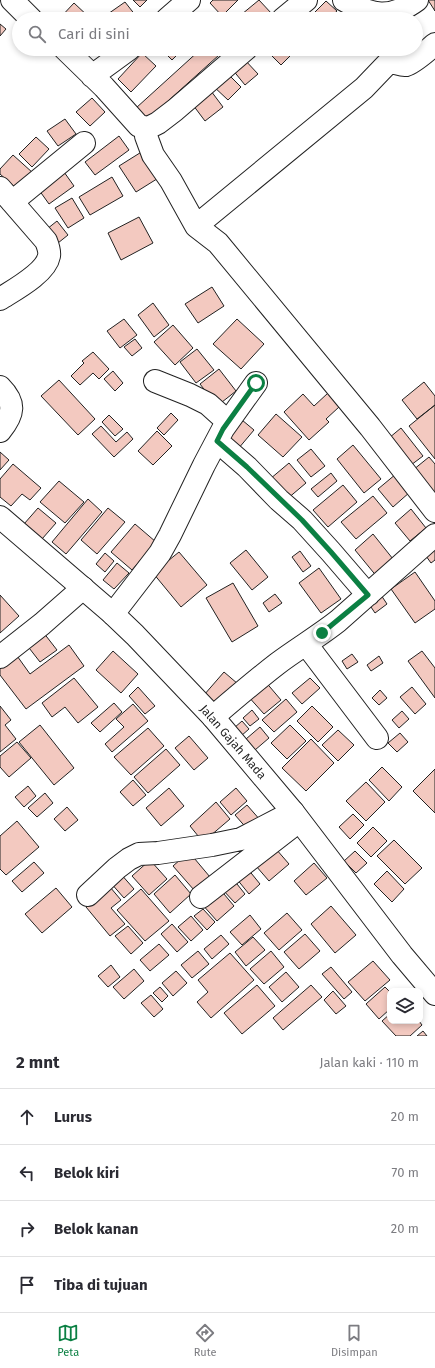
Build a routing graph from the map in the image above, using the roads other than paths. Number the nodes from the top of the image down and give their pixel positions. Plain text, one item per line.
1 (190, 0) edge
2 (306, 0) edge
3 (344, 0) edge
4 (418, 0) edge
5 (175, 12) edge
6 (291, 12) edge
7 (370, 12) edge
8 (396, 12) edge
9 (435, 44) edge
10 (423, 53) edge
11 (72, 56) edge
12 (119, 56) edge
13 (238, 56) edge
14 (419, 56) edge
15 (92, 76) junction
16 (148, 128) junction
17 (84, 143) dead end
18 (6, 195) edge
19 (196, 226) junction
20 (0, 299) edge
21 (155, 381) dead end
22 (256, 383) dead end
23 (0, 387) edge
24 (228, 422) junction
25 (0, 430) edge
26 (217, 441) junction
27 (435, 511) edge
28 (0, 517) edge
29 (435, 535) edge
30 (83, 588) junction
31 (368, 595) junction
32 (113, 614) junction
33 (306, 644) junction
34 (0, 657) edge
35 (213, 717) junction
36 (377, 738) dead end
37 (296, 817) junction
38 (88, 895) dead end
39 (201, 897) dead end
40 (435, 994) edge

1 - 5 main road
2 - 6 main road
3 - 7 main road
4 - 8 main road
9 - 10 main road
11 - 15 main road
12 - 15 main road
13 - 16 main road
14 - 19 main road
15 - 16 main road
16 - 19 main road
17 - 18 main road
18 - 20 main road
19 - 27 main road
21 - 24 main road
22 - 24 main road
23 - 25 main road
24 - 26 main road
26 - 31 main road
26 - 32 main road
28 - 30 main road, Jalan Gajah Mada
29 - 31 main road
30 - 32 main road, Jalan Gajah Mada
30 - 34 main road
31 - 33 main road
32 - 35 main road, Jalan Gajah Mada
33 - 35 main road
33 - 36 main road
35 - 37 main road, Jalan Gajah Mada
37 - 38 main road
37 - 39 main road
37 - 40 main road, Jalan Gajah Mada

